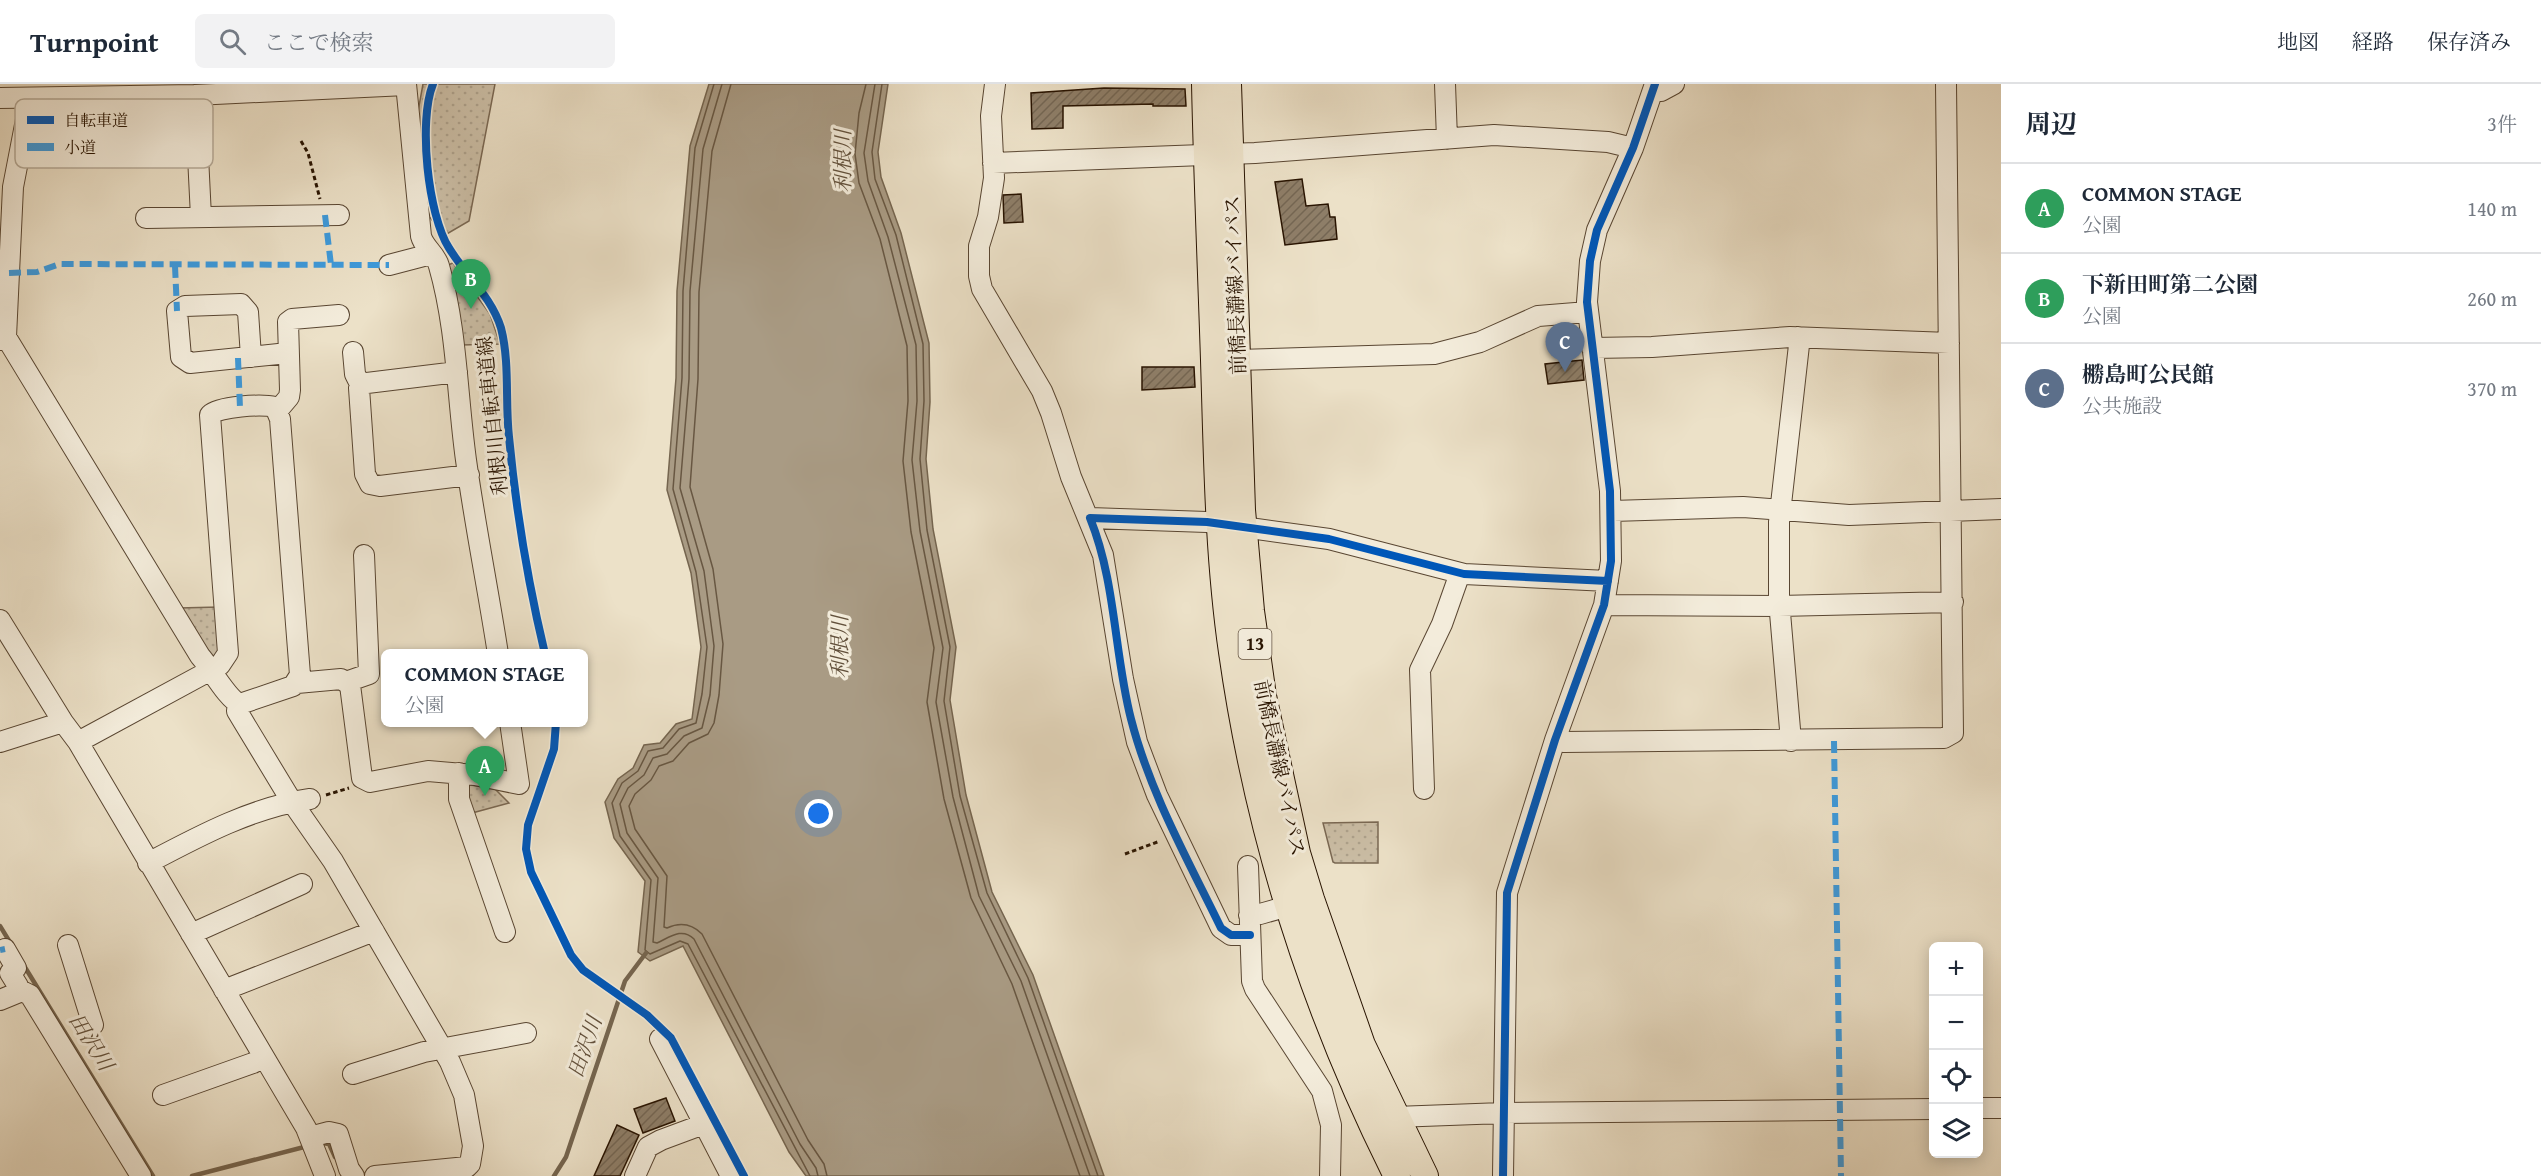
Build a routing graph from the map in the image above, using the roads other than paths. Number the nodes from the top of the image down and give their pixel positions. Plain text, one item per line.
1 (406, 84) edge
2 (995, 84) edge
3 (1205, 84) edge
4 (1228, 84) edge
5 (1445, 84) edge
6 (1674, 84) edge
7 (1946, 84) edge
8 (1654, 86) edge
9 (290, 87) edge
10 (195, 95) junction
11 (0, 98) edge
12 (30, 99) joint
13 (195, 99) edge
14 (1447, 139) junction
15 (1633, 148) junction
16 (1219, 154) junction
17 (993, 163) junction
18 (17, 168) edge
19 (199, 168) edge
20 (332, 215) road end
21 (201, 217) junction
22 (146, 218) dead end
23 (431, 254) junction
24 (389, 265) dead end
25 (1588, 312) junction
26 (339, 315) dead end
27 (1798, 337) junction
28 (3, 338) edge
29 (1949, 343) junction
30 (1592, 348) junction
31 (353, 352) dead end
32 (288, 353) junction
33 (251, 357) dead end
34 (1238, 360) junction
35 (457, 372) junction
36 (361, 386) junction
37 (278, 410) junction
38 (469, 475) junction
39 (2001, 509) edge
40 (1952, 510) junction
41 (1612, 511) junction
42 (1780, 511) junction
43 (1090, 519) junction
44 (1231, 526) junction
45 (364, 555) dead end
46 (1460, 573) junction
47 (1608, 581) junction
48 (1953, 602) junction
49 (1604, 605) junction
50 (1779, 606) junction
51 (0, 620) edge
52 (497, 649) edge
53 (211, 670) junction
54 (346, 682) junction
55 (297, 683) junction
56 (238, 703) junction
57 (63, 722) junction
58 (511, 727) edge
59 (1555, 740) junction
60 (1791, 741) junction
61 (0, 742) edge
62 (78, 742) junction
63 (459, 773) junction
64 (1424, 789) dead end
65 (301, 800) junction
66 (148, 863) junction
67 (1248, 866) dead end
68 (302, 884) dead end
69 (1299, 903) junction
70 (1249, 915) junction
71 (374, 931) junction
72 (504, 932) dead end
73 (191, 934) junction
74 (1250, 935) junction
75 (68, 945) dead end
76 (5, 949) dead end
77 (15, 977) junction
78 (224, 990) junction
79 (0, 1000) edge
80 (93, 1025) dead end
81 (526, 1033) dead end
82 (660, 1039) dead end
83 (443, 1050) junction
84 (264, 1057) junction
85 (353, 1074) dead end
86 (163, 1095) dead end
87 (1983, 1108) edge
88 (2001, 1108) edge
89 (1929, 1109) edge
90 (1503, 1113) junction
91 (1395, 1117) junction
92 (704, 1124) junction
93 (310, 1137) junction
94 (141, 1176) edge
95 (325, 1176) edge
96 (354, 1176) edge
97 (375, 1176) edge
98 (636, 1176) edge
99 (731, 1176) edge
100 (1330, 1176) edge
101 (1397, 1176) edge
102 (1425, 1176) edge
103 (1503, 1176) edge

1 - 9 street
1 - 23 street
2 - 17 street
3 - 16 main road, 前橋長瀞線バイパス / 13
4 - 16 main road, 前橋長瀞線バイパス / 13
5 - 14 street
6 - 8 street
7 - 29 street
8 - 15 street
9 - 10 street
10 - 12 street
10 - 13 street
11 - 12 street
14 - 15 street
14 - 16 street
15 - 25 street
16 - 17 street
16 - 34 main road, 前橋長瀞線バイパス / 13
16 - 44 main road, 前橋長瀞線バイパス / 13
17 - 43 street
18 - 28 street
19 - 21 street
20 - 21 street
21 - 22 street
23 - 24 street
23 - 35 street
25 - 30 street
25 - 34 street
26 - 32 street
27 - 29 street
27 - 30 street
27 - 42 street
28 - 53 street
29 - 40 street
30 - 41 street
31 - 36 street
32 - 33 street
32 - 37 street
34 - 44 main road, 前橋長瀞線バイパス / 13
35 - 36 street
35 - 38 street
36 - 38 street
37 - 53 street
37 - 55 street
38 - 52 street
39 - 40 street
40 - 42 street
40 - 48 street
41 - 42 street
41 - 47 street
42 - 50 street
43 - 44 street
43 - 74 street
44 - 46 street
44 - 69 main road, 前橋長瀞線バイパス / 13
45 - 54 street
46 - 47 street
46 - 64 street
47 - 49 street
48 - 50 street
48 - 60 street
49 - 50 street
49 - 59 street
50 - 60 street
51 - 57 street
53 - 56 street
53 - 62 street
54 - 55 street
54 - 63 street
55 - 56 street
56 - 65 street
57 - 61 street
57 - 62 street
58 - 63 street
59 - 60 street
59 - 90 street
62 - 66 street
63 - 72 street
65 - 66 street
65 - 71 street
66 - 73 street
67 - 70 street
68 - 73 street
69 - 70 street
69 - 91 main road, 前橋長瀞線バイパス / 13
69 - 101 main road, 前橋長瀞線バイパス / 13
70 - 74 street
71 - 78 street
71 - 83 street
73 - 78 street
74 - 100 street
75 - 80 street
76 - 77 street
77 - 79 street
77 - 94 street
78 - 84 street
81 - 83 street
82 - 92 street
83 - 85 street
83 - 97 street
84 - 86 street
84 - 93 street
87 - 88 street
89 - 90 street
90 - 91 street
90 - 103 street
91 - 102 main road, 前橋長瀞線バイパス / 13
92 - 98 street
92 - 99 street
93 - 95 street
93 - 96 street

